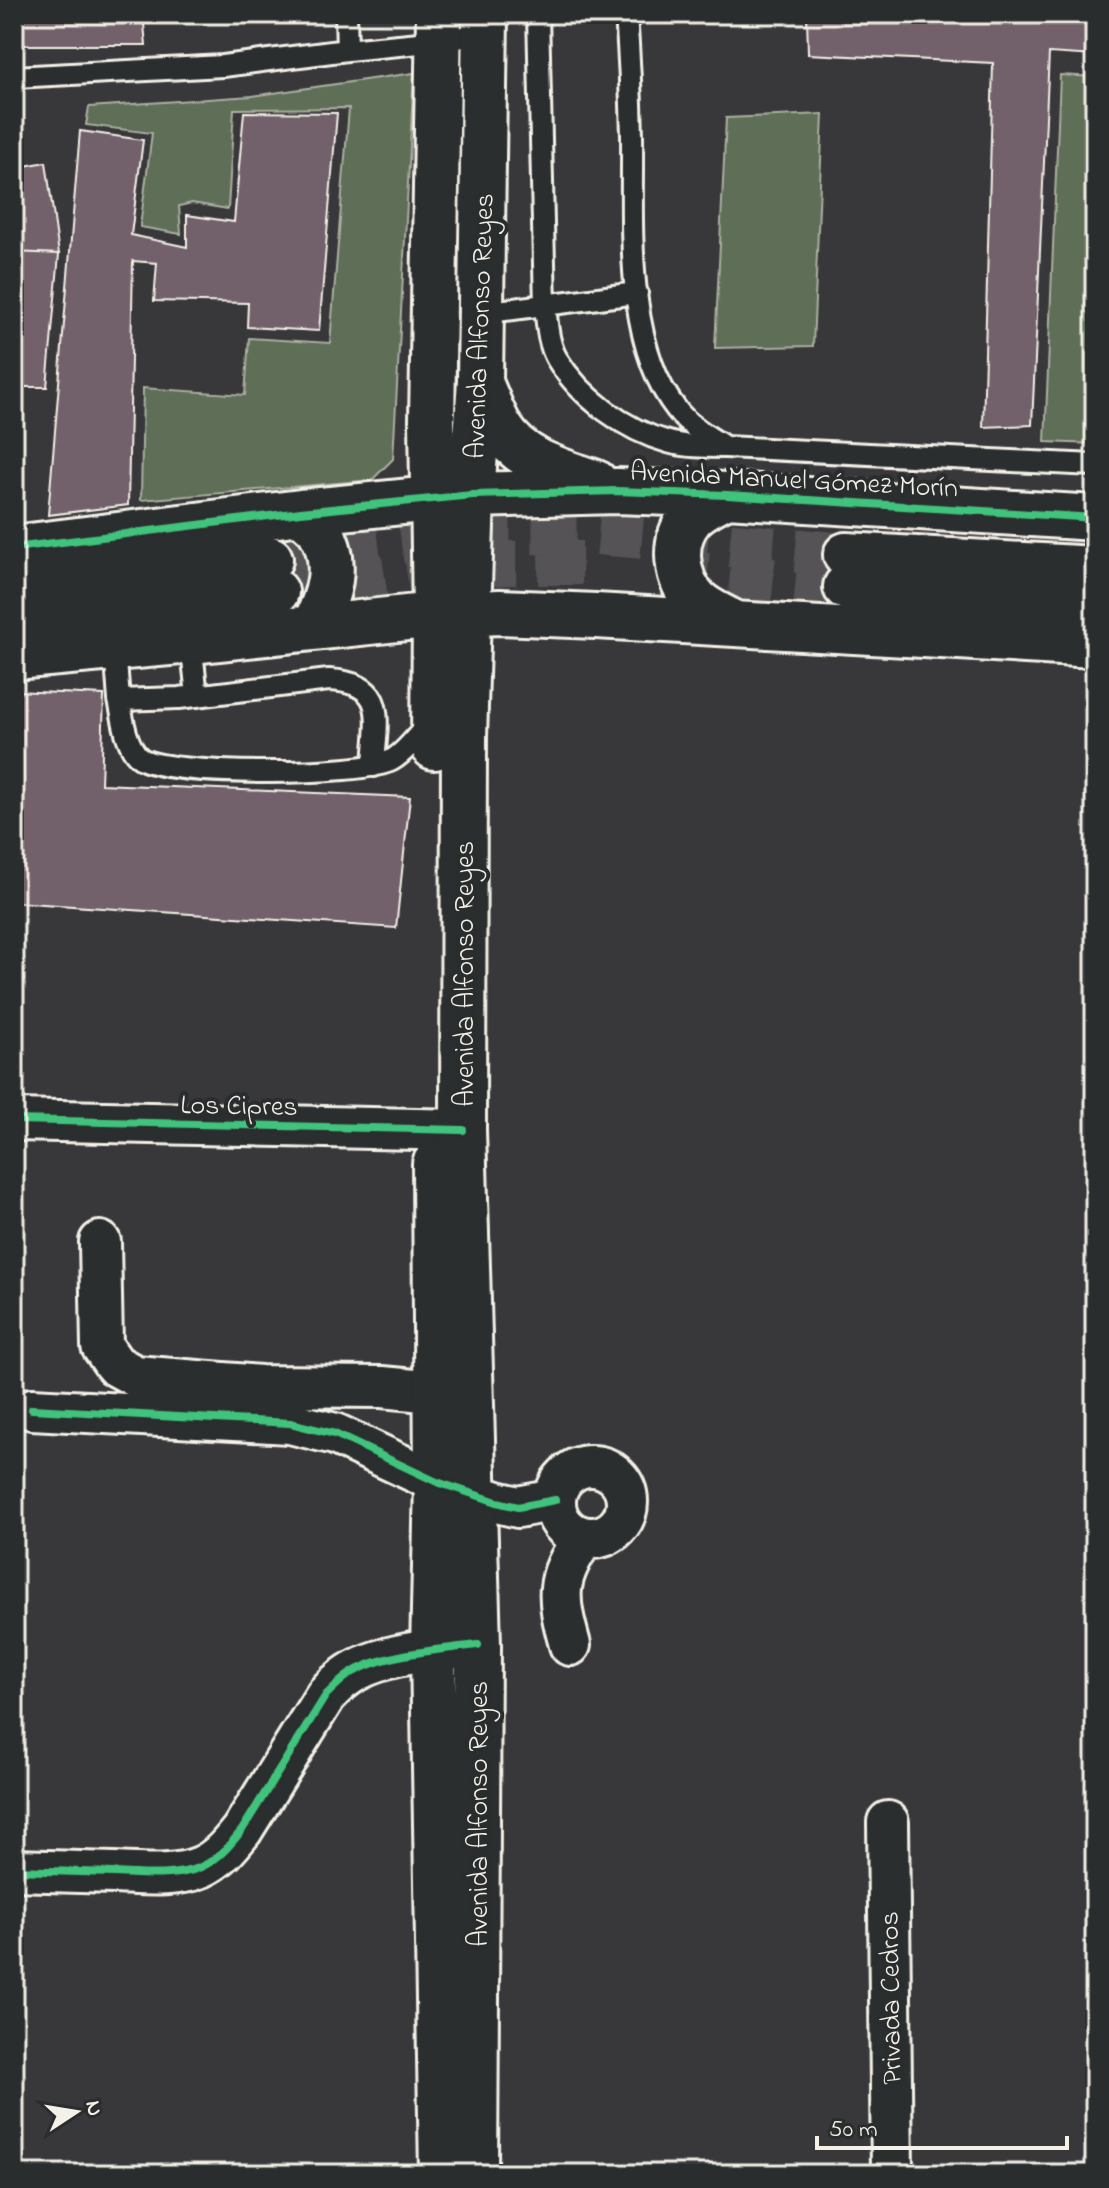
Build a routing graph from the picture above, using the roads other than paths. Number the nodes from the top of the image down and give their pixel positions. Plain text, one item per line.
1 (346, 14) edge
2 (538, 14) edge
3 (626, 14) edge
4 (485, 23) edge
5 (439, 28) edge
6 (347, 50) junction
7 (14, 77) edge
8 (637, 293) junction
9 (545, 306) junction
10 (482, 313) junction
11 (480, 381) junction
12 (725, 447) junction
13 (1095, 465) edge
14 (617, 491) junction
15 (727, 495) junction
16 (452, 497) junction
17 (301, 512) junction
18 (1095, 518) edge
19 (14, 548) edge
20 (1095, 569) edge
21 (14, 587) edge
22 (1095, 602) edge
23 (452, 614) junction
24 (14, 622) edge
25 (733, 623) junction
26 (325, 627) junction
27 (191, 641) junction
28 (1095, 645) edge
29 (115, 648) junction
30 (14, 657) edge
31 (435, 668) junction
32 (197, 696) junction
33 (119, 700) junction
34 (434, 717) junction
35 (374, 766) junction
36 (14, 1120) edge
37 (449, 1130) junction
38 (100, 1242) dead end
39 (454, 1394) junction
40 (32, 1409) dead end
41 (456, 1488) junction
42 (555, 1500) junction
43 (584, 1538) junction
44 (478, 1645) junction
45 (570, 1645) dead end
46 (433, 1650) junction
47 (888, 1822) dead end
48 (14, 1870) edge
49 (442, 2174) edge
50 (475, 2174) edge
51 (892, 2174) edge

1 - 6 lane
2 - 9 lane
3 - 8 lane
4 - 5 lane
4 - 10 main road, Avenida Alfonso Reyes
5 - 6 lane
5 - 16 main road, Avenida Alfonso Reyes
6 - 7 lane
8 - 9 lane
8 - 12 lane
9 - 10 lane
9 - 12 lane
10 - 11 main road, Avenida Alfonso Reyes
11 - 14 main road
11 - 16 main road, Avenida Alfonso Reyes
12 - 13 lane
14 - 15 main road, Avenida Manuel Gómez Morín
14 - 16 main road, Avenida Manuel Gómez Morín
15 - 18 main road, Avenida Manuel Gómez Morín
15 - 25 main road
16 - 17 main road, Avenida Manuel Gómez Morín
16 - 23 main road, Avenida Alfonso Reyes
17 - 19 main road, Avenida Manuel Gómez Morín
17 - 26 main road
20 - 22 main road
21 - 24 main road
23 - 25 main road
23 - 26 main road
23 - 31 main road, Avenida Alfonso Reyes
23 - 37 main road, Avenida Alfonso Reyes
25 - 28 main road
26 - 27 main road
26 - 31 main road
27 - 29 main road
27 - 32 lane
29 - 30 main road
29 - 33 lane
31 - 34 main road, Avenida Alfonso Reyes
32 - 33 lane
32 - 35 lane
33 - 35 lane
34 - 35 lane
34 - 37 main road, Avenida Alfonso Reyes
36 - 37 street, Los Cipres
37 - 39 main road, Avenida Alfonso Reyes
38 - 39 street
39 - 41 main road, Avenida Alfonso Reyes
40 - 41 street
41 - 42 street
41 - 44 main road, Avenida Alfonso Reyes
41 - 46 main road, Avenida Alfonso Reyes
42 - 43 street
42 - 43 street
43 - 45 street
44 - 46 street
44 - 50 main road, Avenida Alfonso Reyes
46 - 48 street
46 - 49 main road, Avenida Alfonso Reyes
47 - 51 street, Privada Cedros

